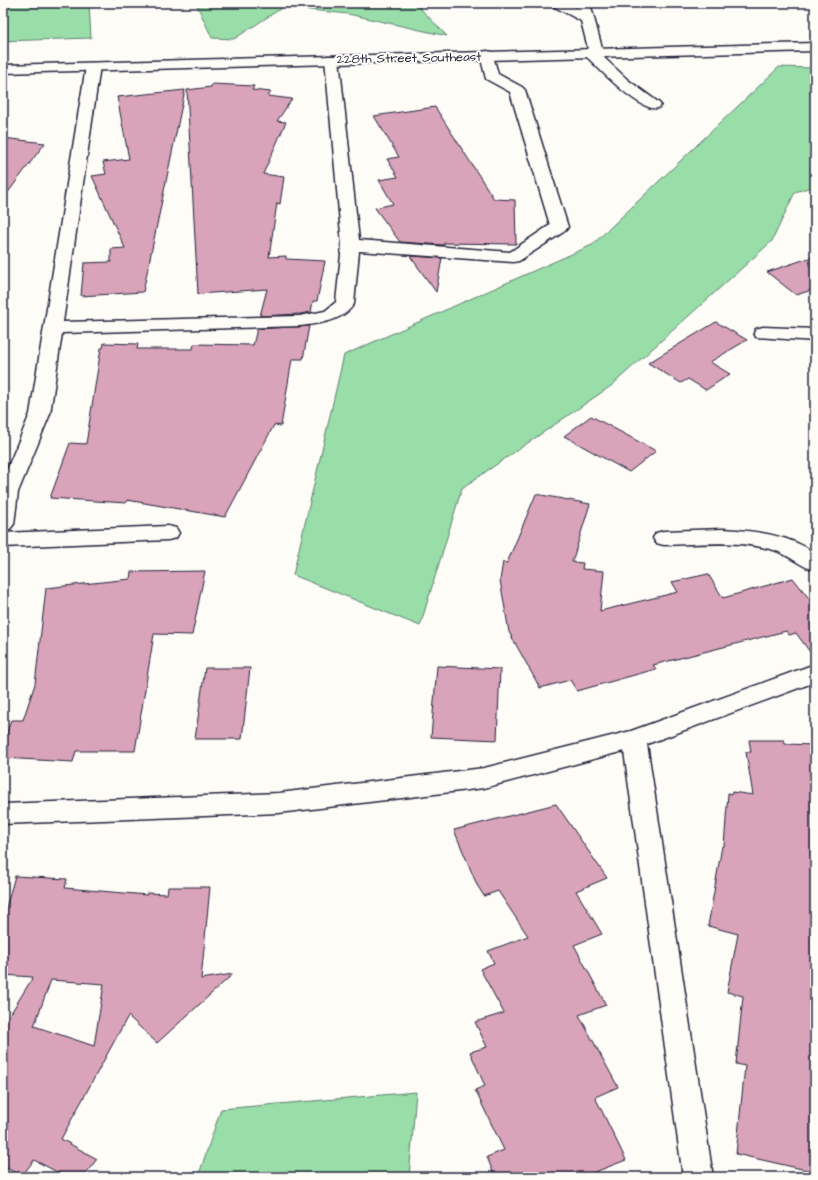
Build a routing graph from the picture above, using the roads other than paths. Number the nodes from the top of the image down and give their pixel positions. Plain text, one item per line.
1 (558, 3) edge
2 (583, 3) edge
3 (588, 19) junction
4 (815, 47) edge
5 (593, 52) junction
6 (487, 55) junction
7 (332, 59) junction
8 (94, 66) junction
9 (3, 69) edge
10 (653, 106) dead end
11 (351, 245) junction
12 (55, 328) junction
13 (763, 333) dead end
14 (815, 335) edge
15 (3, 524) edge
16 (168, 533) dead end
17 (664, 538) dead end
18 (3, 540) edge
19 (815, 563) edge
20 (815, 673) edge
21 (634, 739) junction
22 (3, 814) edge
23 (698, 1177) edge

1 - 3 street
2 - 3 street
3 - 5 street
4 - 5 street, 228th Street Southeast
5 - 6 street, 228th Street Southeast
5 - 10 street
6 - 7 street, 228th Street Southeast
6 - 11 street
7 - 8 street, 228th Street Southeast
7 - 11 street
8 - 9 street, 228th Street Southeast
8 - 12 street
11 - 12 street
12 - 15 street
13 - 14 street
16 - 18 street
17 - 19 street
20 - 21 street
21 - 22 street
21 - 23 street

